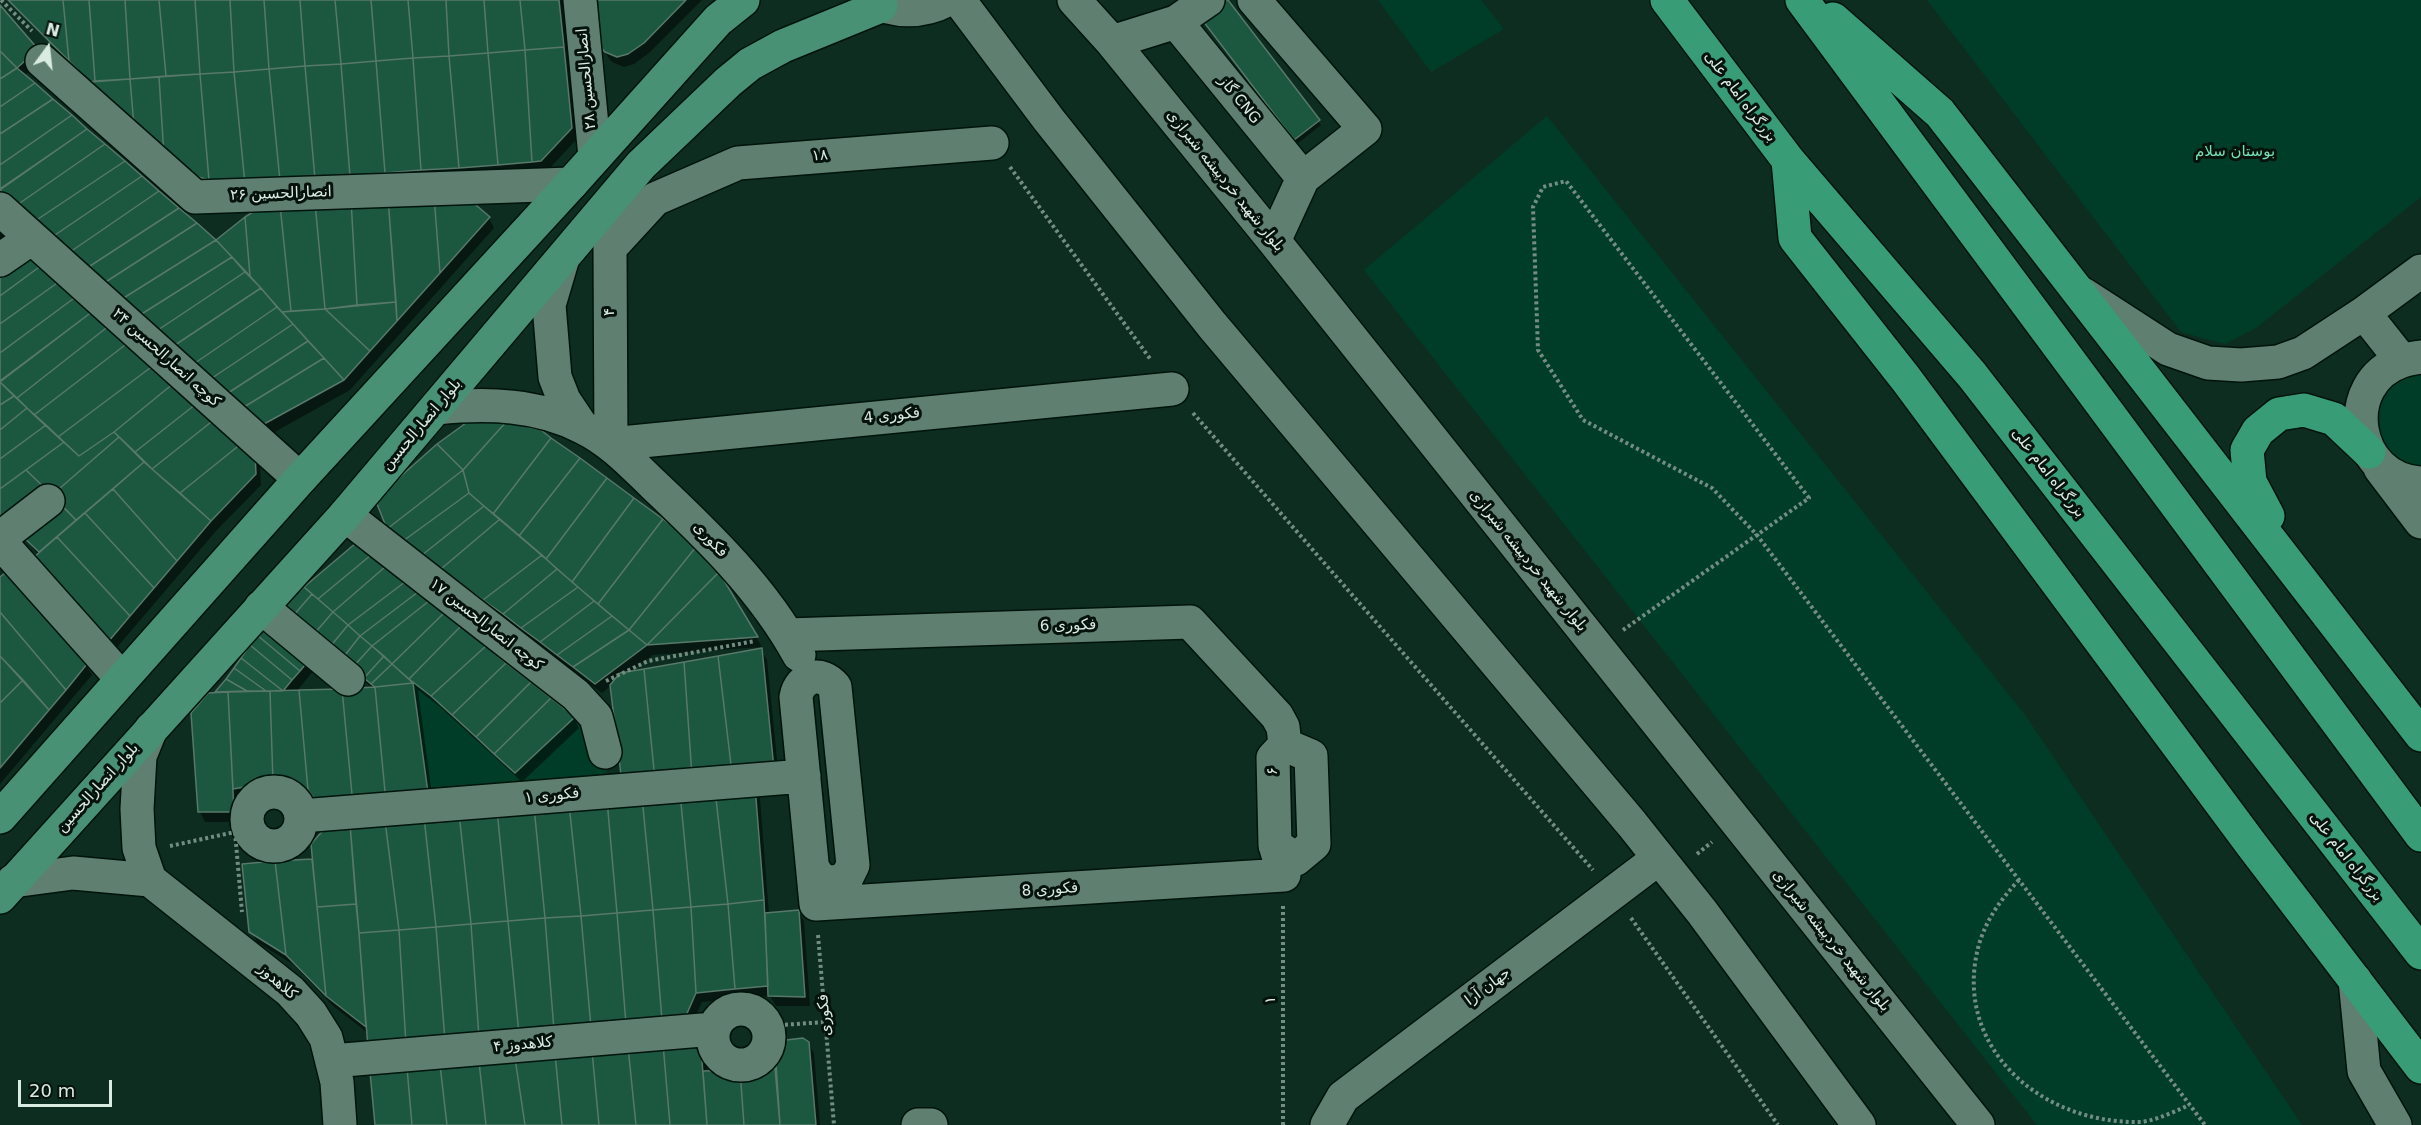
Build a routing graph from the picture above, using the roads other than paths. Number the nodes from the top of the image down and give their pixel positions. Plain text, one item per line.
1 (580, 0) edge
2 (743, 0) edge
3 (947, 0) edge
4 (959, 0) edge
5 (1074, 0) edge
6 (1208, 0) edge
7 (1254, 0) edge
8 (1666, 0) edge
9 (1802, 0) edge
10 (1812, 0) edge
11 (876, 3) edge
12 (724, 10) edge
13 (1176, 22) junction
14 (1112, 42) junction
15 (42, 61) dead end
16 (992, 143) road end
17 (595, 158) junction
18 (1788, 160) junction
19 (1303, 178) junction
20 (571, 184) junction
21 (655, 198) joint
22 (0, 209) edge
23 (32, 238) junction
24 (1274, 241) junction
25 (0, 260) edge
26 (562, 261) junction
27 (2421, 271) edge
28 (2078, 290) junction
29 (2364, 313) junction
30 (2412, 359) edge
31 (1172, 389) road end
32 (437, 408) junction
33 (582, 427) junction
34 (611, 444) junction
35 (2369, 452) junction
36 (300, 479) junction
37 (2421, 483) edge
38 (48, 501) dead end
39 (345, 515) junction
40 (2421, 522) edge
41 (3, 550) edge
42 (2311, 594) junction
43 (261, 607) junction
44 (788, 635) junction
45 (811, 677) junction
46 (348, 678) dead end
47 (122, 679) junction
48 (151, 729) junction
49 (2421, 735) edge
50 (1285, 745) joint
51 (605, 752) dead end
52 (804, 776) junction
53 (0, 817) edge
54 (242, 831) road end
55 (2421, 834) edge
56 (1279, 860) joint
57 (1665, 866) junction
58 (145, 867) junction
59 (813, 868) junction
60 (6, 889) edge
61 (2421, 953) edge
62 (2355, 980) junction
63 (714, 1029) junction
64 (332, 1061) junction
65 (2421, 1067) edge
66 (340, 1125) edge
67 (918, 1125) edge
68 (931, 1125) edge
69 (1327, 1125) edge
70 (1859, 1125) edge
71 (1978, 1125) edge
72 (2395, 1125) edge

1 - 17 street, انصارالحسین ۲۸
2 - 12 main road
3 - 11 street
4 - 57 street
5 - 14 street, بلوار شهید خردپیشه شیرازی
6 - 13 street
7 - 19 street
8 - 18 highway, بزرگراه امام علی
9 - 55 highway
10 - 28 highway
11 - 26 main road, بلوار انصارالحسین
12 - 17 main road
13 - 14 street
13 - 19 street, گاز CNG
14 - 24 street, بلوار شهید خردپیشه شیرازی
15 - 20 street, انصارالحسین ۲۶
16 - 21 street, ۱۸
17 - 20 main road
18 - 61 highway, بزرگراه امام علی
18 - 62 highway
19 - 24 street
20 - 36 main road
21 - 34 street, ۴
22 - 23 street, کوچه انصارالحسین ۲۴
23 - 25 street
23 - 36 street, کوچه انصارالحسین ۲۴
24 - 71 street, بلوار شهید خردپیشه شیرازی
26 - 32 main road, بلوار انصارالحسین
26 - 33 street, فکوری
27 - 29 street
28 - 29 street
28 - 42 highway
29 - 30 street
30 - 35 street
31 - 34 street, فکوری 4
32 - 33 street, فکوری
32 - 39 main road, بلوار انصارالحسین
33 - 34 street, فکوری
34 - 44 street, فکوری
35 - 37 street
35 - 40 street
35 - 42 highway
36 - 47 main road
38 - 41 street
39 - 43 main road, بلوار انصارالحسین
39 - 51 street, کوچه انصارالحسین ۱۷
41 - 47 street
42 - 49 highway
43 - 46 street
43 - 48 main road, بلوار انصارالحسین
44 - 45 street, فکوری
44 - 50 street, فکوری 6
45 - 52 street
45 - 59 street
47 - 53 main road
48 - 58 street
48 - 60 main road, بلوار انصارالحسین
50 - 56 street, ۶
52 - 54 street, فکوری ۱
52 - 59 street
56 - 59 street, فکوری 8
57 - 69 street, جهان آرا
57 - 70 street
58 - 60 street
58 - 64 street, کلاهدوز
62 - 65 highway
62 - 72 street
63 - 63 street
63 - 64 street, کلاهدوز ۴
64 - 66 street, کلاهدوز
67 - 68 street

